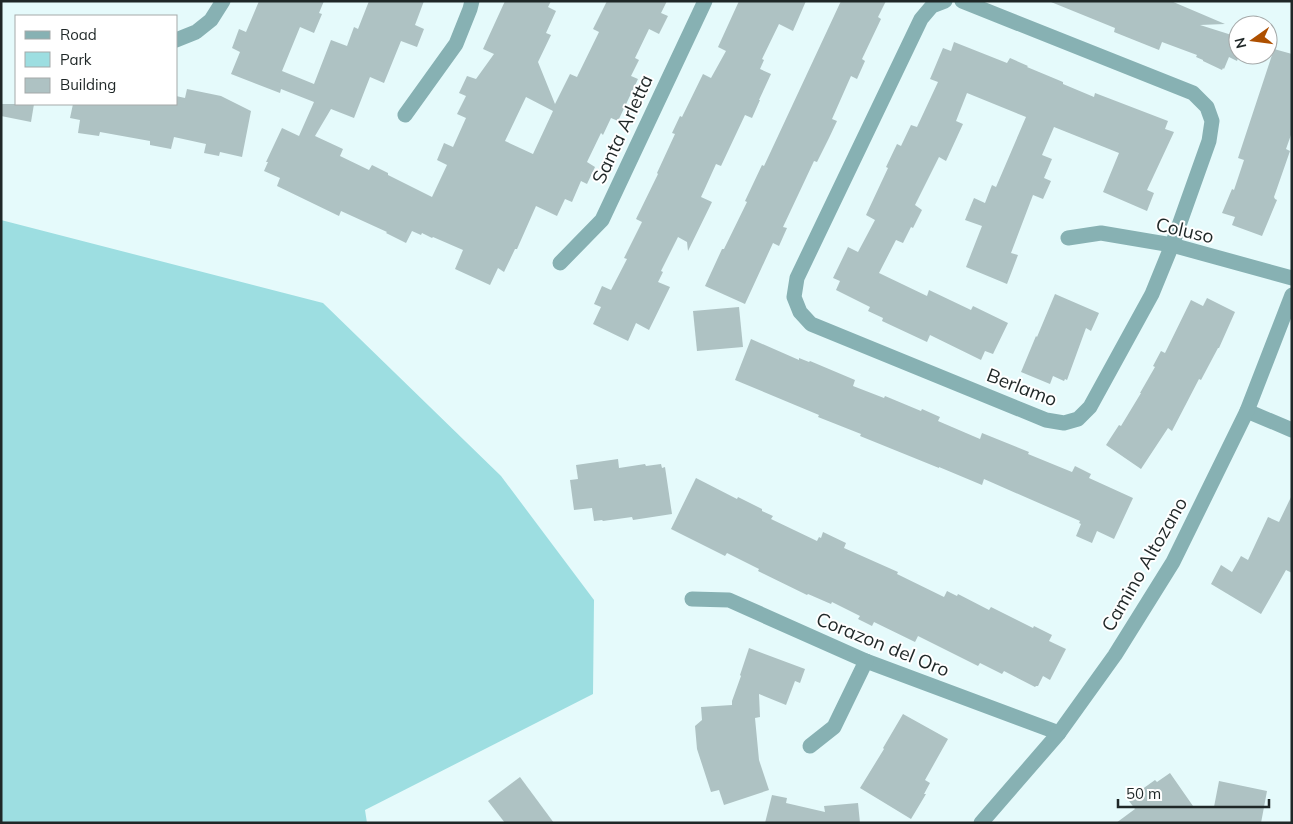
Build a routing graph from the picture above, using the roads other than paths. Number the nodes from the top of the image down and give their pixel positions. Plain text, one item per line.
1 (223, 1) edge
2 (472, 1) edge
3 (705, 1) edge
4 (945, 1) edge
5 (962, 1) edge
6 (178, 39) edge
7 (405, 115) dead end
8 (1068, 238) dead end
9 (1172, 245) junction
10 (560, 263) dead end
11 (1292, 278) edge
12 (1292, 295) edge
13 (1247, 412) junction
14 (1292, 430) edge
15 (692, 599) dead end
16 (866, 660) junction
17 (1058, 733) junction
18 (810, 746) dead end
19 (981, 823) edge

1 - 6 street
2 - 7 street
3 - 10 street, Santa Arletta
4 - 9 street, Berlamo
5 - 9 street, Berlamo
8 - 9 street, Coluso
9 - 11 street, Coluso
12 - 13 street, Camino Altozano
13 - 14 street
13 - 17 street, Camino Altozano
15 - 16 street, Corazon del Oro
16 - 17 street, Corazon del Oro
16 - 18 street
17 - 19 street, Camino Altozano

